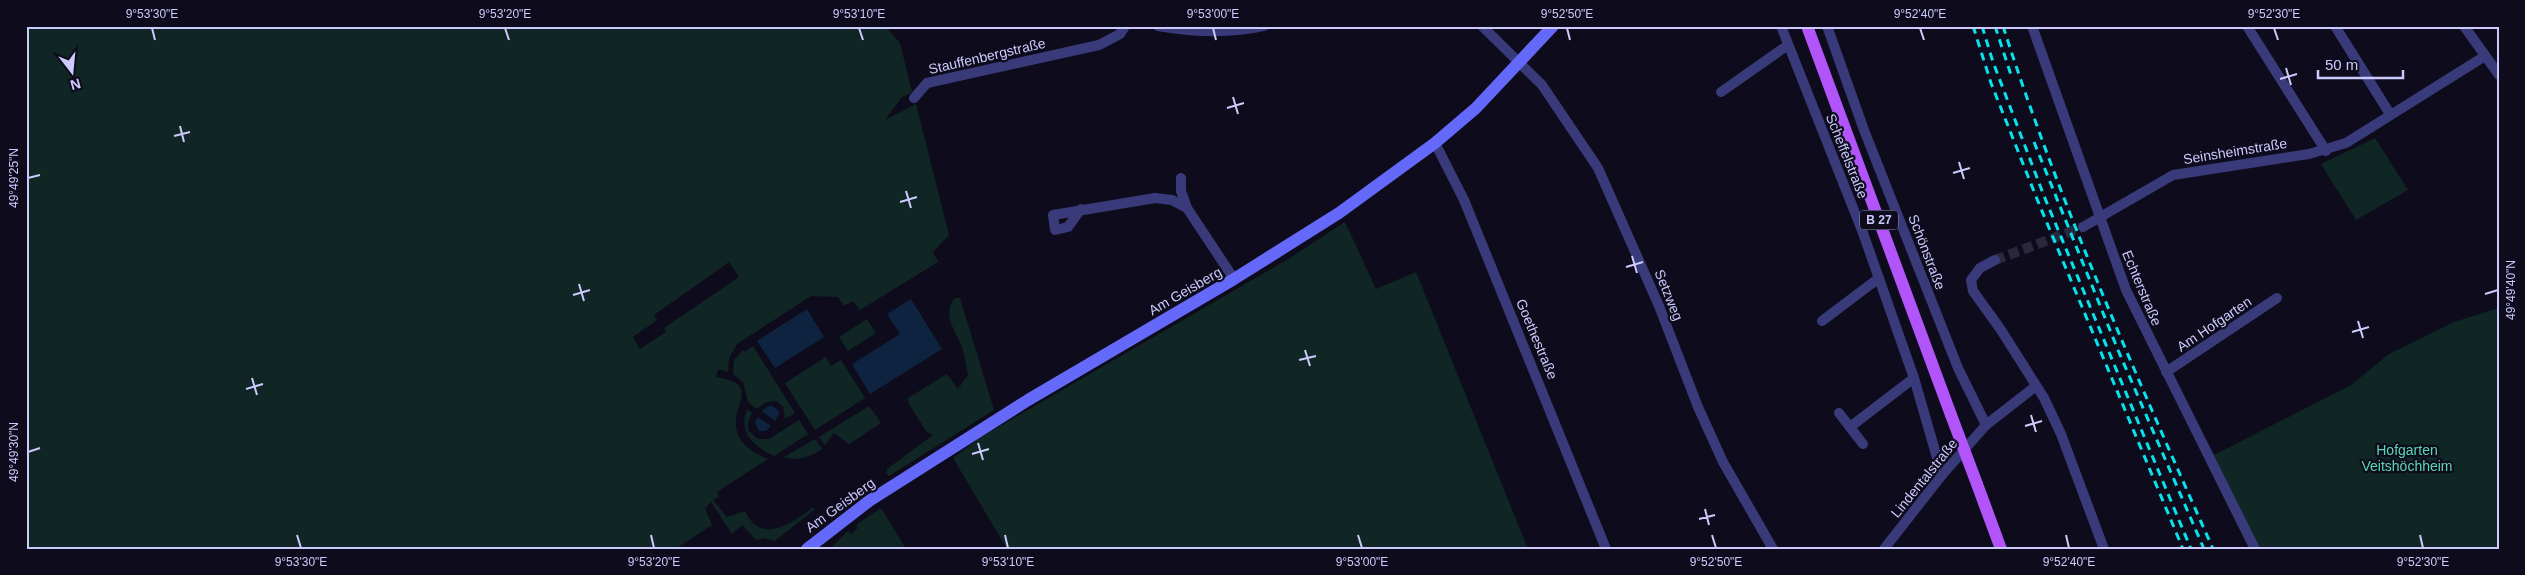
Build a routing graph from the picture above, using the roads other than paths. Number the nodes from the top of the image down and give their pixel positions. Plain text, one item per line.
1 (1125, 26) edge
2 (1158, 26) edge
3 (1264, 26) edge
4 (1482, 26) edge
5 (1553, 26) edge
6 (1781, 26) edge
7 (1807, 26) edge
8 (1827, 26) edge
9 (2032, 26) edge
10 (2247, 26) edge
11 (2335, 26) edge
12 (2464, 26) edge
13 (1788, 45) junction
14 (2485, 56) junction
15 (1521, 63) junction
16 (2499, 75) edge
17 (1721, 92) dead end
18 (914, 98) dead end
19 (2390, 114) junction
20 (1435, 143) junction
21 (2326, 151) junction
22 (1181, 178) dead end
23 (1188, 208) junction
24 (1081, 209) dead end
25 (2100, 219) junction
26 (2083, 227) tunnel mouth
27 (1995, 260) tunnel mouth
28 (1879, 278) junction
29 (1234, 279) junction
30 (2277, 298) dead end
31 (1822, 321) dead end
32 (2166, 372) junction
33 (1914, 378) junction
34 (2036, 386) junction
35 (1839, 413) dead end
36 (1986, 425) junction
37 (1850, 427) junction
38 (1863, 444) dead end
39 (1942, 475) junction
40 (1890, 546) edge
41 (807, 549) edge
42 (1606, 549) edge
43 (1773, 549) edge
44 (2001, 549) edge
45 (2104, 549) edge
46 (2255, 549) edge

1 - 18 street, Stauffenbergstraße
2 - 3 street
4 - 15 street, Setzweg
5 - 15 street, Am Geisberg
6 - 13 street, Scheffelstraße
7 - 44 main road, B 27, bridge
8 - 36 street, Schönstraße
9 - 25 street, Echterstraße
10 - 21 street
11 - 19 street
12 - 14 street
13 - 17 street
13 - 28 street, Scheffelstraße
14 - 16 street
14 - 19 street, Seinsheimstraße
15 - 20 street, Am Geisberg
15 - 43 street, Setzweg
19 - 21 street, Seinsheimstraße
20 - 29 street, Am Geisberg
20 - 42 street, Goethestraße
21 - 25 street, Seinsheimstraße
22 - 23 street
23 - 24 street
23 - 29 street
25 - 26 street
25 - 32 street, Echterstraße
27 - 34 street
28 - 31 street
28 - 33 street, Scheffelstraße
29 - 41 street, Am Geisberg
30 - 32 street, Am Hofgarten
32 - 46 street, Echterstraße
33 - 37 street
33 - 39 street, Scheffelstraße
34 - 36 street
34 - 45 street
35 - 37 street
36 - 39 street, Lindentalstraße
37 - 38 street
39 - 40 street, Lindentalstraße

